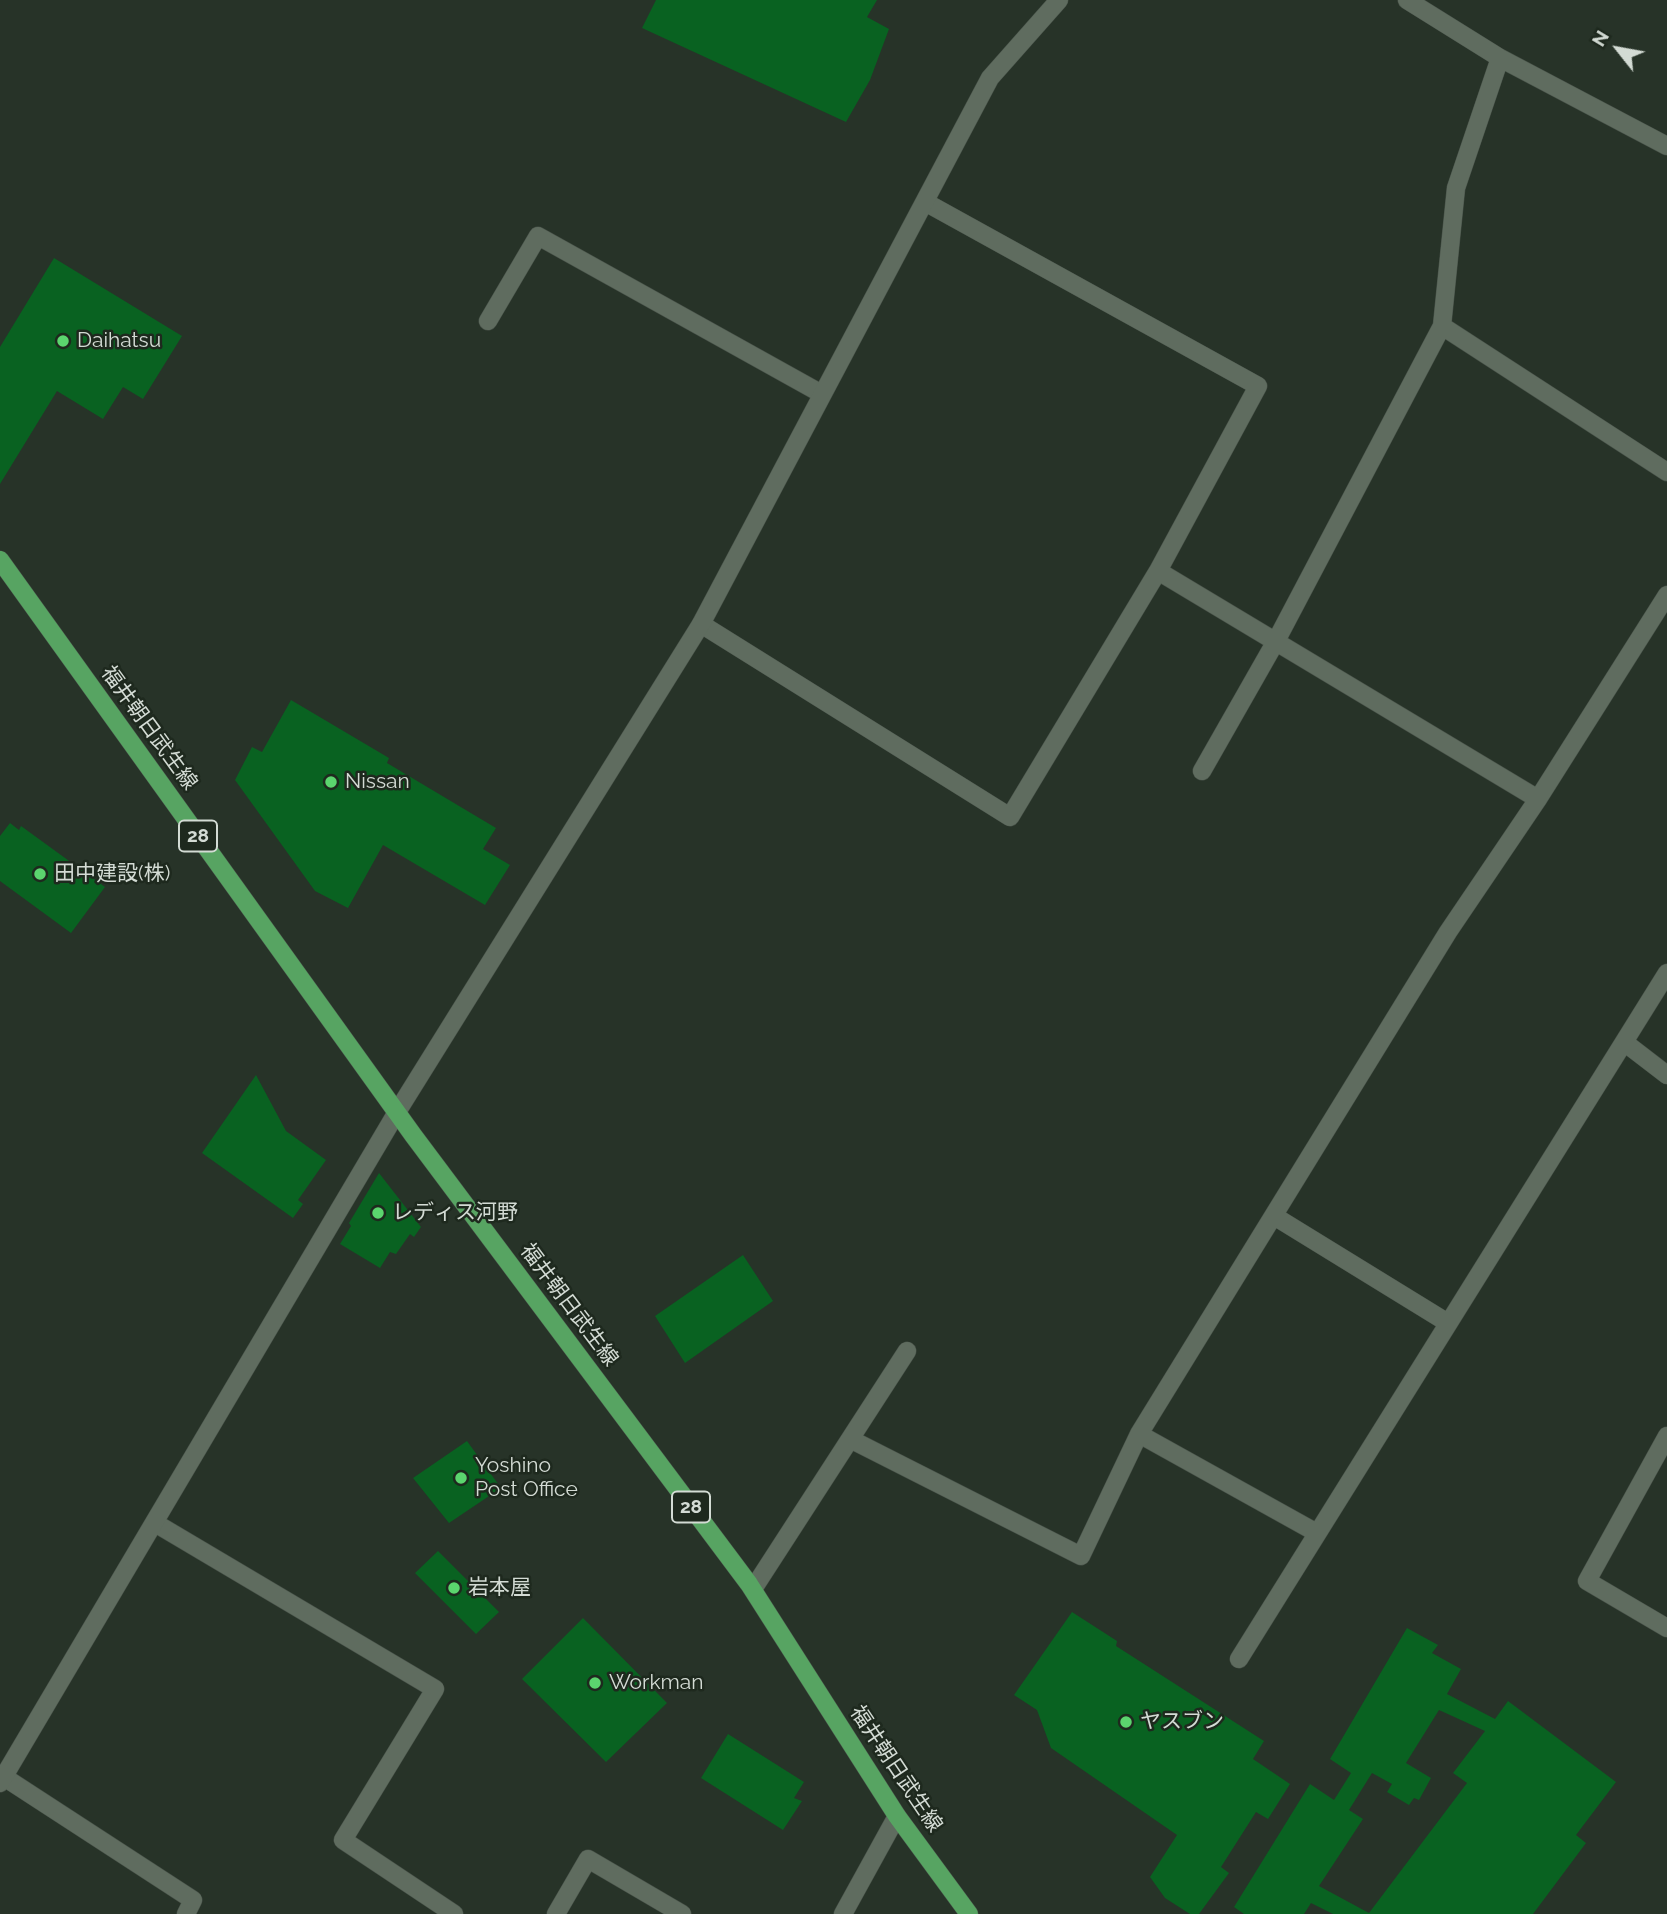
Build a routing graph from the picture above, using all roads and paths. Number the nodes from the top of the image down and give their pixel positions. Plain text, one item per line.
1 (1059, 0) edge
2 (1408, 0) edge
3 (1500, 58) junction
4 (1667, 146) edge
5 (925, 202) junction
6 (488, 321) dead end
7 (1442, 326) junction
8 (822, 394) junction
9 (1667, 472) edge
10 (0, 560) edge
11 (1158, 571) junction
12 (1667, 595) edge
13 (701, 624) junction
14 (1276, 641) junction
15 (1202, 771) dead end
16 (1538, 799) junction
17 (1667, 973) edge
18 (1624, 1042) junction
19 (1667, 1075) edge
20 (397, 1112) junction
21 (1273, 1216) junction
22 (1448, 1323) junction
23 (907, 1351) dead end
24 (1139, 1434) junction
25 (1667, 1436) edge
26 (850, 1439) junction
27 (155, 1523) junction
28 (1317, 1532) junction
29 (753, 1589) junction
30 (1667, 1629) edge
31 (1239, 1659) dead end
32 (2, 1780) edge
33 (897, 1816) junction
34 (186, 1914) edge
35 (454, 1914) edge
36 (556, 1914) edge
37 (682, 1914) edge
38 (843, 1914) edge
39 (969, 1914) edge

1 - 5 street
2 - 3 street
3 - 4 street
3 - 7 street
5 - 8 street
5 - 11 street
6 - 8 street
7 - 9 street
7 - 14 street
8 - 13 street
10 - 20 main road, 福井朝日武生線 / 28
11 - 13 street
11 - 14 street
12 - 16 street
13 - 20 street
14 - 15 street
14 - 16 street
16 - 21 street
17 - 18 street
18 - 19 street
18 - 22 street
20 - 27 street
20 - 29 main road, 福井朝日武生線 / 28
21 - 22 street
21 - 24 street
22 - 28 street
23 - 26 street
24 - 26 street
24 - 28 street
25 - 30 street
26 - 29 street
27 - 32 street
27 - 35 street
28 - 31 street
29 - 33 main road, 福井朝日武生線 / 28
32 - 34 street
33 - 38 street
33 - 39 main road, 福井朝日武生線 / 28
36 - 37 street

